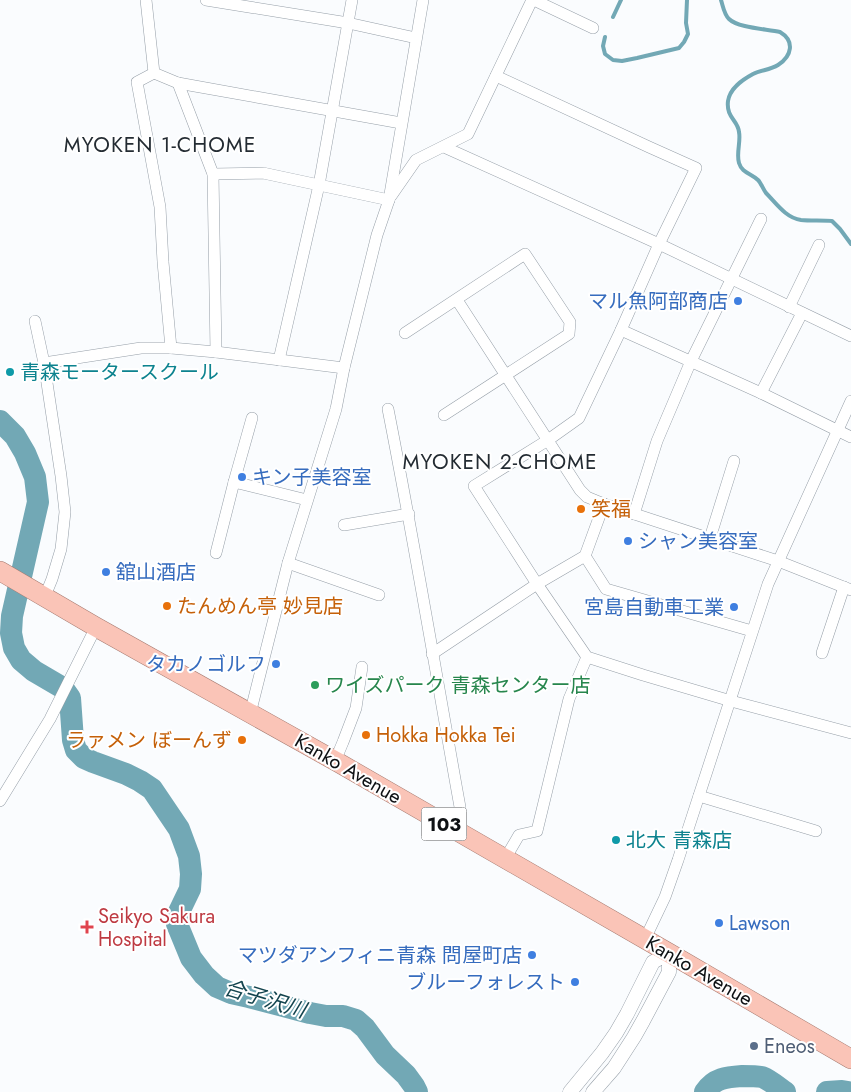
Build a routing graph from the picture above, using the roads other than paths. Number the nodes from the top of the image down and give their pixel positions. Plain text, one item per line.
1 (146, 0) edge
2 (206, 0) edge
3 (352, 0) edge
4 (423, 0) edge
5 (533, 0) edge
6 (348, 23) junction
7 (592, 28) dead end
8 (416, 38) junction
9 (154, 73) junction
10 (496, 76) junction
11 (178, 83) junction
12 (332, 111) junction
13 (401, 123) junction
14 (444, 146) junction
15 (213, 174) junction
16 (319, 185) junction
17 (389, 200) junction
18 (760, 219) dead end
19 (659, 244) junction
20 (819, 245) dead end
21 (731, 278) junction
22 (457, 300) junction
23 (789, 307) junction
24 (802, 313) junction
25 (35, 320) dead end
26 (621, 330) junction
27 (405, 333) dead end
28 (851, 336) edge
29 (171, 348) junction
30 (216, 352) junction
31 (279, 360) junction
32 (691, 361) junction
33 (44, 363) junction
34 (344, 368) junction
35 (505, 375) junction
36 (761, 393) junction
37 (851, 401) edge
38 (388, 409) dead end
39 (444, 415) dead end
40 (252, 418) dead end
41 (838, 431) junction
42 (851, 437) edge
43 (548, 440) junction
44 (734, 461) dead end
45 (234, 482) junction
46 (307, 500) junction
47 (604, 504) junction
48 (409, 514) junction
49 (634, 514) junction
50 (344, 525) dead end
51 (710, 538) junction
52 (216, 553) dead end
53 (585, 556) junction
54 (778, 561) junction
55 (288, 563) junction
56 (0, 571) edge
57 (537, 584) junction
58 (849, 589) edge
59 (41, 594) junction
60 (379, 595) dead end
61 (96, 627) junction
62 (752, 632) junction
63 (822, 653) dead end
64 (432, 654) junction
65 (587, 657) junction
66 (362, 667) dead end
67 (730, 701) junction
68 (250, 714) junction
69 (851, 733) edge
70 (335, 761) junction
71 (699, 796) junction
72 (0, 801) edge
73 (816, 831) dead end
74 (461, 833) junction
75 (506, 859) junction
76 (645, 939) junction
77 (669, 953) junction
78 (851, 1059) edge
79 (570, 1092) edge
80 (593, 1092) edge

1 - 9 street
2 - 6 street
3 - 6 street
4 - 8 street
5 - 7 street
5 - 10 street
6 - 8 street
6 - 12 street
8 - 13 street
9 - 11 street
9 - 29 street
10 - 14 street
10 - 19 street
11 - 12 street
11 - 15 street
12 - 13 street
12 - 16 street
13 - 17 street
14 - 17 street
14 - 19 street
15 - 16 street
15 - 30 street
16 - 17 street
16 - 31 street
17 - 34 street
18 - 21 street
19 - 21 street
19 - 26 street
20 - 23 street
21 - 23 street
21 - 32 street
22 - 27 street
22 - 35 street
22 - 35 street
23 - 24 street
24 - 28 street
24 - 36 street
25 - 33 street
26 - 32 street
26 - 43 street
29 - 30 street
29 - 33 street
30 - 31 street
31 - 34 street
32 - 36 street
32 - 49 street
33 - 59 street
34 - 46 street
35 - 39 street
35 - 43 street
36 - 41 street
37 - 41 street
38 - 48 street
40 - 45 street
41 - 42 street
41 - 54 street
43 - 47 street
43 - 57 street
44 - 51 street
45 - 46 street
45 - 52 street
46 - 55 street
47 - 49 street
47 - 53 street
48 - 50 street
48 - 64 street
49 - 51 street
51 - 54 street
53 - 57 street
53 - 62 street
54 - 58 street
54 - 62 street
55 - 60 street
55 - 68 street
56 - 59 highway, Kanko Avenue / 103
57 - 64 street
57 - 65 street
58 - 63 street
59 - 61 highway, Kanko Avenue / 103
61 - 68 highway, Kanko Avenue / 103
61 - 72 street
62 - 67 street
64 - 74 street
65 - 67 street
65 - 75 street
66 - 70 street
67 - 69 street
67 - 71 street
68 - 70 highway, Kanko Avenue / 103
70 - 74 highway, Kanko Avenue / 103
71 - 73 street
71 - 76 street
74 - 75 highway, Kanko Avenue / 103
75 - 76 highway, Kanko Avenue / 103
76 - 77 highway, Kanko Avenue / 103
77 - 78 highway, Kanko Avenue / 103
77 - 79 street
77 - 80 street

